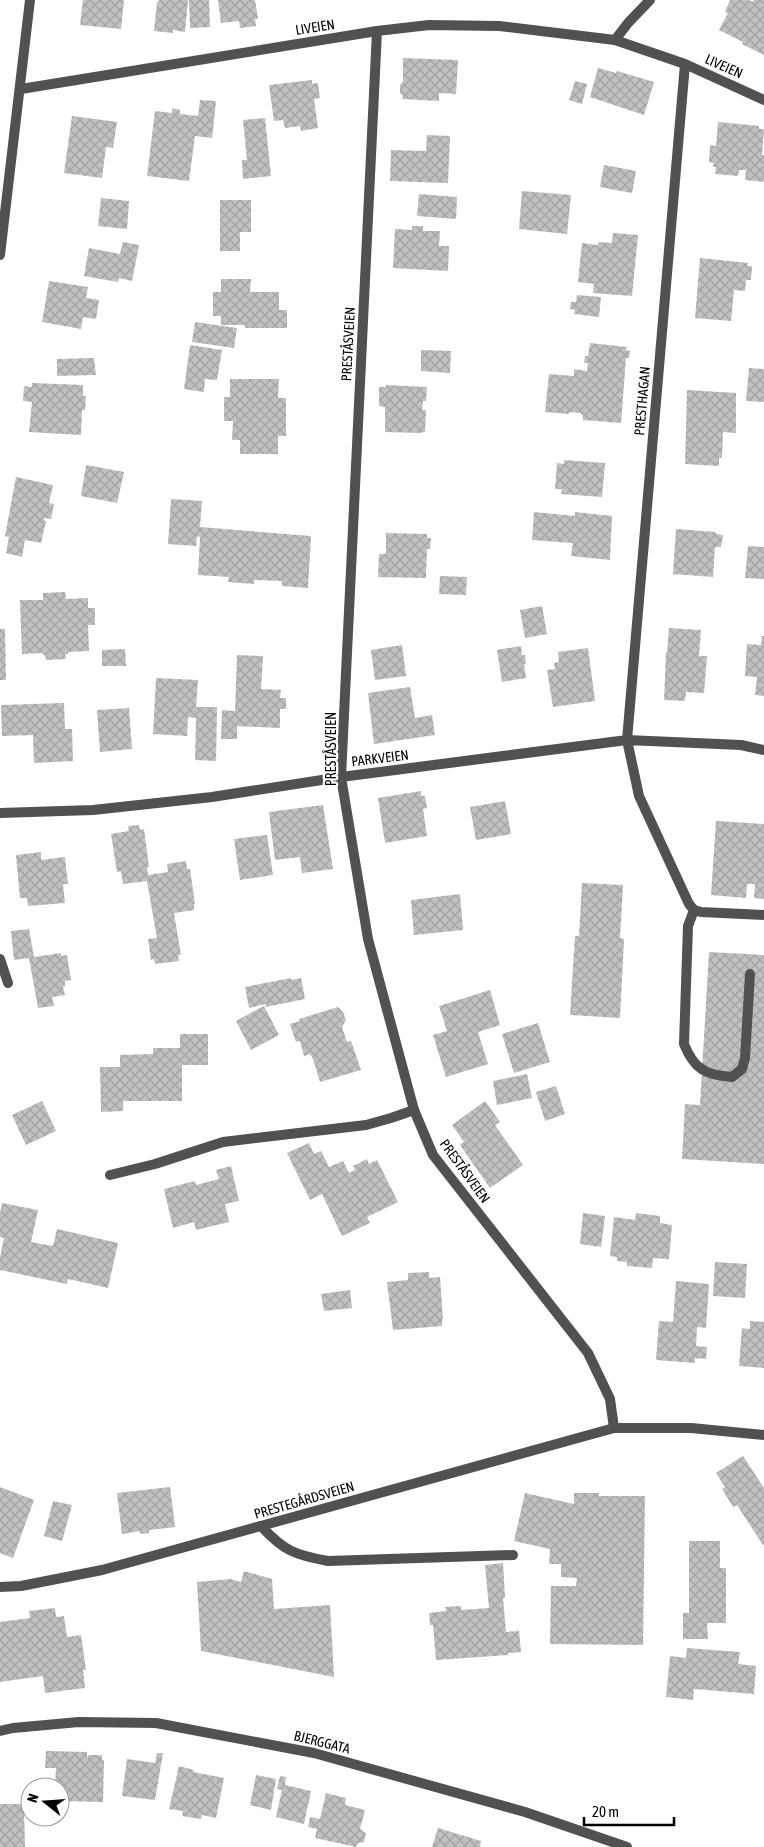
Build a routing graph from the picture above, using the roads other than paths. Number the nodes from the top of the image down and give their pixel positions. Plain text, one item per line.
1 (30, 0) edge
2 (650, 0) edge
3 (377, 31) junction
4 (615, 40) junction
5 (686, 64) junction
6 (21, 89) junction
7 (764, 100) edge
8 (0, 255) edge
9 (627, 740) junction
10 (764, 750) edge
11 (341, 777) junction
12 (0, 813) edge
13 (694, 910) junction
14 (764, 915) edge
15 (0, 959) edge
16 (750, 974) dead end
17 (8, 983) dead end
18 (414, 1110) junction
19 (110, 1175) dead end
20 (614, 1428) junction
21 (764, 1435) edge
22 (261, 1526) junction
23 (513, 1555) dead end
24 (0, 1587) edge
25 (0, 1731) edge
26 (627, 1847) edge

1 - 6 street
2 - 4 street
3 - 4 street, LIVEIEN
3 - 6 street, LIVEIEN
3 - 11 street, PRESTÅSVEIEN
4 - 5 street, LIVEIEN
5 - 7 street, LIVEIEN
5 - 9 street, PRESTHAGAN
6 - 8 street
9 - 10 street, PARKVEIEN
9 - 11 street, PARKVEIEN
9 - 13 street, PRESTHAGAN
11 - 12 street, PARKVEIEN
11 - 18 street, PRESTÅSVEIEN
13 - 14 street
13 - 16 street
15 - 17 street
18 - 19 street
18 - 20 street, PRESTÅSVEIEN
20 - 21 street, PRESTEGÅRDSVEIEN
20 - 22 street, PRESTEGÅRDSVEIEN
22 - 23 street
22 - 24 street, PRESTEGÅRDSVEIEN
25 - 26 street, BJERGGATA

